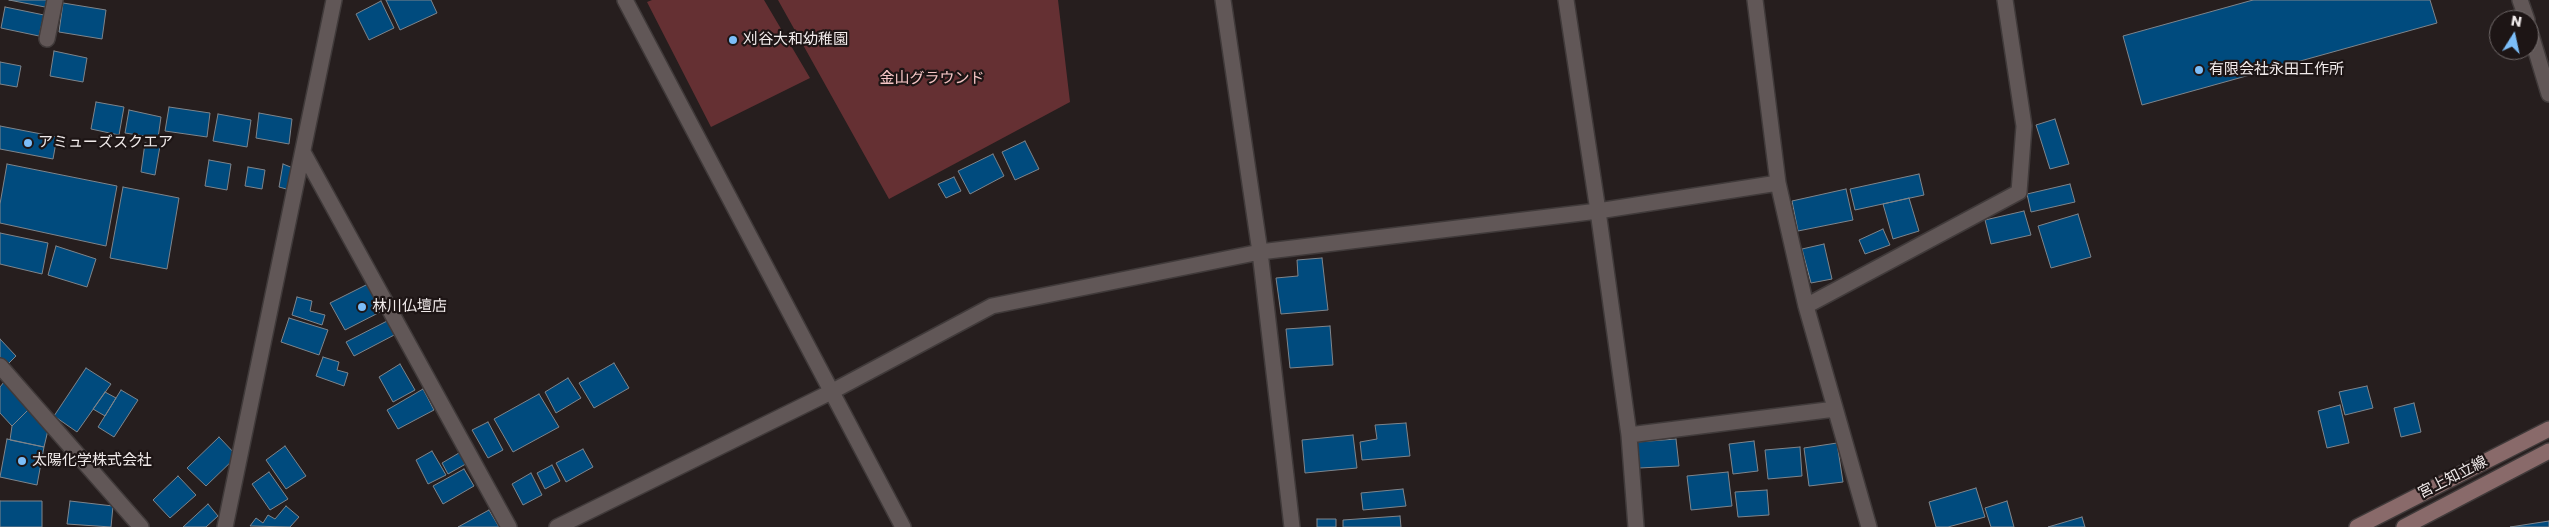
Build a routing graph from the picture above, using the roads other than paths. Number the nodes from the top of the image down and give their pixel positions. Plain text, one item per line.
1 (55, 0) edge
2 (334, 0) edge
3 (625, 0) edge
4 (1223, 0) edge
5 (1566, 0) edge
6 (1755, 0) edge
7 (2005, 0) edge
8 (47, 39) dead end
9 (2539, 60) edge
10 (2549, 94) edge
11 (303, 152) junction
12 (1778, 183) junction
13 (1598, 211) junction
14 (1260, 252) junction
15 (1806, 306) junction
16 (0, 366) edge
17 (831, 392) junction
18 (1835, 409) junction
19 (2549, 429) edge
20 (1628, 435) junction
21 (2549, 451) edge
22 (141, 527) edge
23 (225, 527) edge
24 (509, 527) edge
25 (557, 527) edge
26 (903, 527) edge
27 (1292, 527) edge
28 (1636, 527) edge
29 (1868, 527) edge
30 (2357, 527) edge
31 (2404, 527) edge

1 - 8 street
2 - 11 street
3 - 17 street
4 - 14 street
5 - 13 street
6 - 12 street
7 - 15 street
9 - 10 street
11 - 23 street
11 - 24 street
12 - 13 street
12 - 15 street
13 - 14 street
13 - 20 street
14 - 17 street
14 - 27 street
15 - 18 street
16 - 22 street
17 - 25 street
17 - 26 street
18 - 20 street
18 - 29 street
19 - 30 main road, 宮上知立線
20 - 28 street
21 - 31 main road, 宮上知立線

